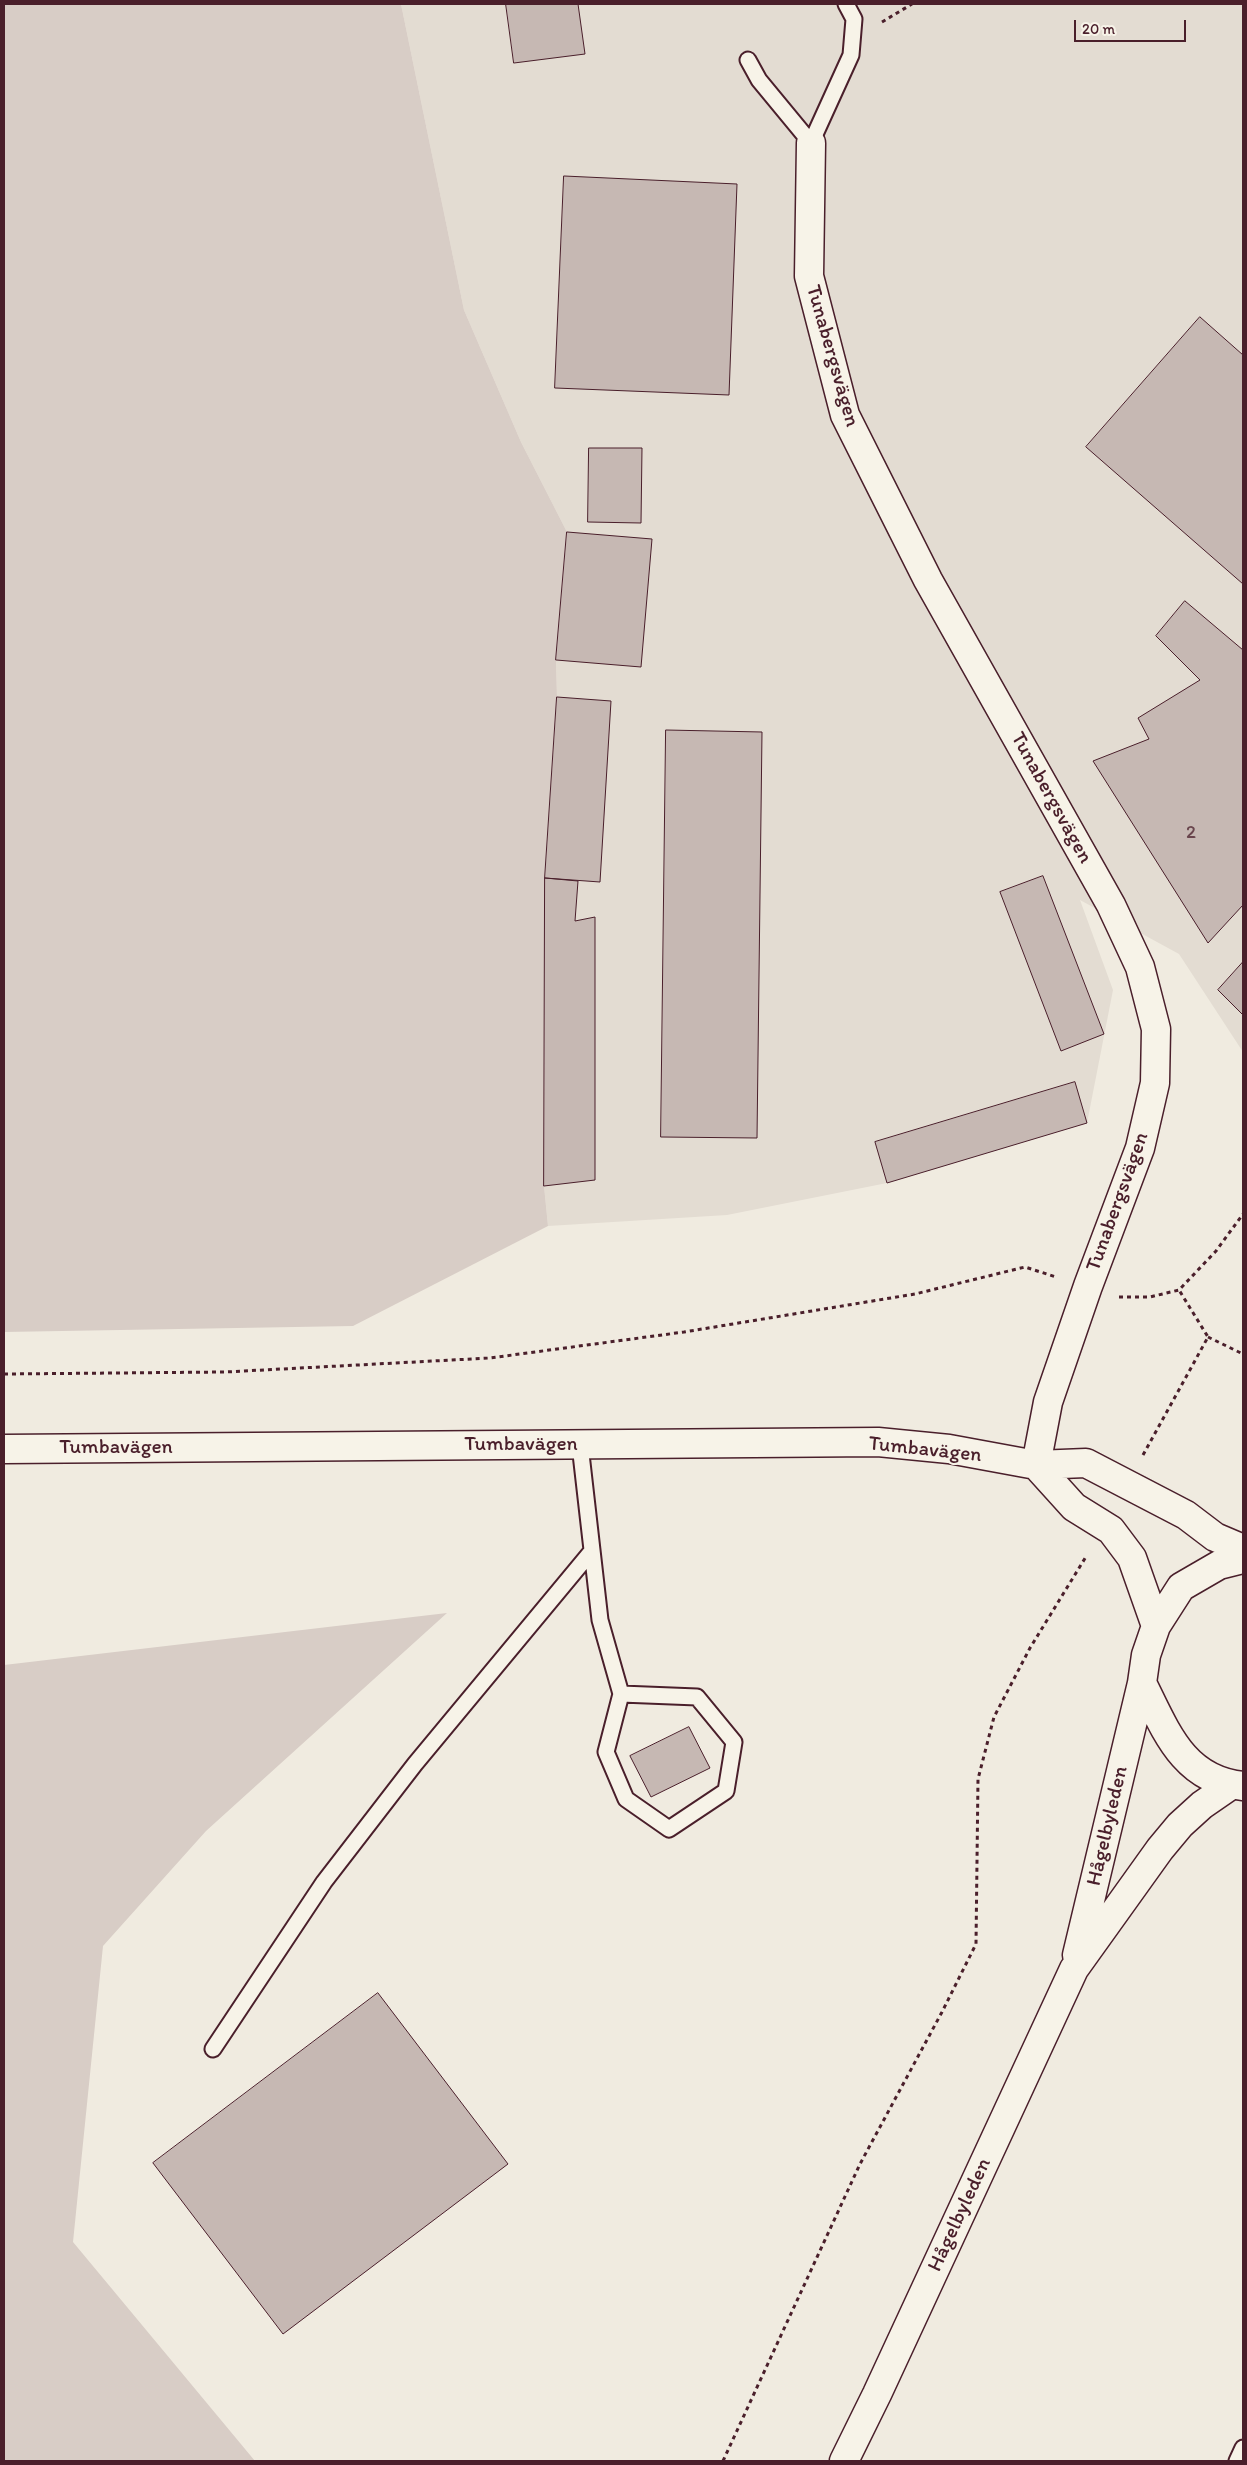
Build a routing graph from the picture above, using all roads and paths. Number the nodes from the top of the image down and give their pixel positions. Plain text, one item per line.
1 (846, 4) edge
2 (748, 60) dead end
3 (811, 143) junction
4 (1243, 1214) edge
5 (1088, 1286) junction
6 (1179, 1290) junction
7 (1208, 1337) junction
8 (1243, 1354) edge
9 (4, 1374) edge
10 (580, 1445) junction
11 (4, 1449) edge
12 (1142, 1458) dead end
13 (1036, 1465) junction
14 (1186, 1515) junction
15 (1243, 1534) edge
16 (1243, 1549) edge
17 (1090, 1550) dead end
18 (591, 1552) junction
19 (1243, 1559) edge
20 (1156, 1626) junction
21 (1142, 1684) junction
22 (621, 1694) junction
23 (1237, 1785) edge
24 (1074, 1969) junction
25 (213, 2049) dead end
26 (1243, 2448) edge
27 (723, 2461) edge
28 (844, 2461) edge
29 (1237, 2461) edge

1 - 3 lane
2 - 3 lane
3 - 5 main road, Tunabergsvägen
4 - 6 path
5 - 6 path
5 - 9 path
5 - 13 main road, Tunabergsvägen
6 - 7 path
7 - 8 path
7 - 12 path
10 - 11 main road, Tumbavägen
10 - 13 main road, Tumbavägen
10 - 18 lane
13 - 14 main road, Tumbavägen
13 - 20 main road
14 - 15 main road, Tumbavägen
14 - 16 main road, Tumbavägen
17 - 27 path
18 - 22 lane
18 - 25 lane
19 - 20 main road, Hågelbyleden
20 - 21 main road, Hågelbyleden
21 - 23 main road
21 - 24 main road, Hågelbyleden
22 - 22 lane
23 - 24 main road, Hågelbyleden
24 - 28 main road, Hågelbyleden
26 - 29 lane

